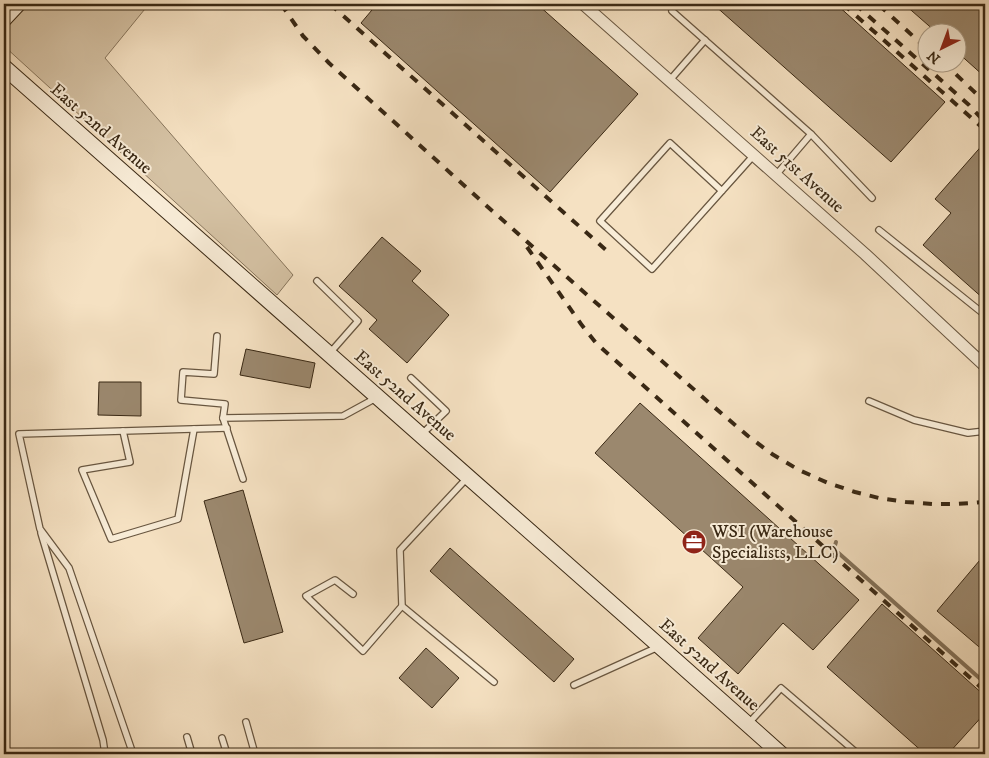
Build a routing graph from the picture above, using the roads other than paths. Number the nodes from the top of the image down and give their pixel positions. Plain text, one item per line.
1 (18, 4) edge
2 (583, 4) edge
3 (672, 12) dead end
4 (4, 19) edge
5 (705, 40) junction
6 (4, 67) edge
7 (11, 79) edge
8 (670, 80) junction
9 (812, 134) junction
10 (754, 155) junction
11 (776, 175) junction
12 (722, 191) junction
13 (872, 198) dead end
14 (879, 230) dead end
15 (317, 281) dead end
16 (985, 316) edge
17 (217, 336) dead end
18 (329, 354) junction
19 (985, 366) edge
20 (411, 378) dead end
21 (378, 397) junction
22 (869, 401) dead end
23 (224, 418) junction
24 (227, 428) junction
25 (194, 429) junction
26 (123, 431) junction
27 (985, 431) edge
28 (421, 435) junction
29 (469, 477) junction
30 (243, 479) dead end
31 (40, 529) junction
32 (353, 594) dead end
33 (402, 606) junction
34 (660, 646) junction
35 (494, 682) dead end
36 (574, 685) dead end
37 (246, 722) dead end
38 (748, 724) junction
39 (187, 737) dead end
40 (222, 738) dead end
41 (105, 754) edge
42 (133, 754) edge
43 (192, 754) edge
44 (227, 754) edge
45 (255, 754) edge
46 (781, 754) edge
47 (858, 754) edge

1 - 4 street
2 - 8 street, East 51st Avenue
3 - 5 lane
5 - 8 lane
5 - 9 lane
6 - 7 street, East 52nd Avenue
7 - 18 street, East 52nd Avenue
8 - 10 street, East 51st Avenue
9 - 11 lane
9 - 13 lane
10 - 11 street, East 51st Avenue
10 - 12 lane
11 - 19 street, East 51st Avenue
12 - 12 lane
14 - 16 lane
15 - 18 lane
17 - 23 lane
18 - 21 street, East 52nd Avenue
20 - 28 lane
21 - 23 lane
21 - 28 street, East 52nd Avenue
22 - 27 lane
23 - 24 lane
24 - 25 lane
24 - 30 lane
25 - 26 lane
25 - 26 lane
26 - 31 lane
28 - 29 street, East 52nd Avenue
29 - 33 lane
29 - 34 street, East 52nd Avenue
31 - 41 lane
31 - 42 lane
32 - 33 lane
33 - 35 lane
34 - 36 lane
34 - 38 street, East 52nd Avenue
37 - 45 lane
38 - 46 street, East 52nd Avenue
38 - 47 lane
39 - 43 lane
40 - 44 lane

